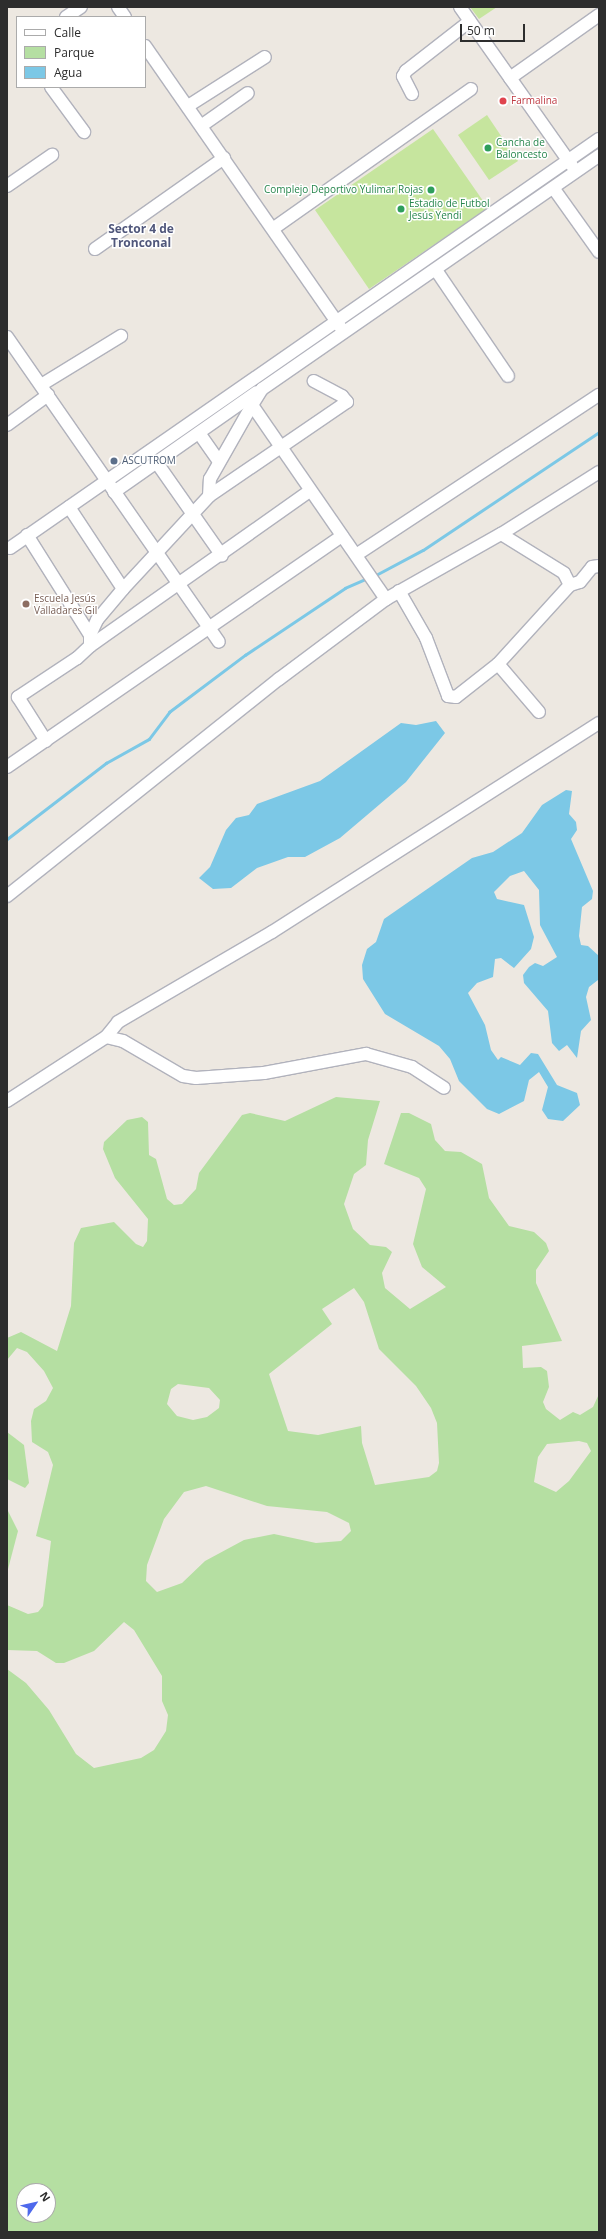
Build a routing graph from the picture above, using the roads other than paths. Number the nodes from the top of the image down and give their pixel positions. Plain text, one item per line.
1 (81, 7) edge
2 (118, 7) edge
3 (460, 7) edge
4 (599, 15) edge
5 (68, 16) edge
6 (124, 16) edge
7 (470, 22) junction
8 (146, 47) edge
9 (266, 57) dead end
10 (510, 78) junction
11 (52, 88) edge
12 (471, 89) dead end
13 (248, 93) dead end
14 (412, 94) dead end
15 (188, 106) junction
16 (201, 126) junction
17 (84, 132) dead end
18 (599, 139) edge
19 (52, 155) dead end
20 (599, 156) edge
21 (224, 158) junction
22 (568, 161) junction
23 (576, 173) junction
24 (7, 186) edge
25 (554, 189) junction
26 (274, 228) junction
27 (95, 249) dead end
28 (599, 252) edge
29 (436, 270) junction
30 (337, 321) junction
31 (344, 332) junction
32 (121, 336) dead end
33 (7, 337) edge
34 (508, 376) dead end
35 (314, 381) dead end
36 (262, 389) junction
37 (44, 390) junction
38 (599, 395) edge
39 (252, 405) junction
40 (7, 425) edge
41 (199, 433) junction
42 (282, 449) junction
43 (218, 460) junction
44 (156, 463) junction
45 (599, 472) edge
46 (105, 480) junction
47 (310, 491) junction
48 (114, 492) junction
49 (209, 496) junction
50 (69, 507) junction
51 (195, 515) junction
52 (501, 534) junction
53 (27, 535) junction
54 (342, 536) junction
55 (10, 548) dead end
56 (158, 554) junction
57 (222, 556) junction
58 (358, 558) junction
59 (599, 566) edge
60 (180, 585) junction
61 (570, 586) junction
62 (123, 589) junction
63 (399, 591) junction
64 (384, 596) junction
65 (208, 627) junction
66 (90, 641) junction
67 (219, 642) dead end
68 (498, 664) junction
69 (539, 712) dead end
70 (599, 723) edge
71 (46, 741) junction
72 (7, 767) edge
73 (9, 889) edge
74 (106, 1037) junction
75 (444, 1088) dead end
76 (7, 1101) edge

1 - 5 street
2 - 6 street
3 - 7 street
4 - 10 street
7 - 10 street
7 - 14 street
8 - 15 street
9 - 15 street
10 - 22 street
11 - 17 street
12 - 26 street
13 - 16 street
15 - 16 street
16 - 21 street
18 - 22 street
19 - 24 street
20 - 23 street
21 - 26 street
21 - 27 street
22 - 23 street
22 - 30 street
23 - 25 street
25 - 28 street
25 - 29 street
26 - 30 street
29 - 31 street
29 - 34 street
30 - 31 street
30 - 46 street
31 - 36 street
32 - 37 street
33 - 37 street
35 - 42 street
36 - 39 street
36 - 41 street
37 - 40 street
37 - 46 street
38 - 58 street
39 - 42 street
39 - 43 street
41 - 43 street
41 - 44 street
42 - 47 street
42 - 49 street
43 - 49 street
44 - 48 street
44 - 51 street
45 - 52 street
46 - 48 street
46 - 50 street
47 - 54 street
47 - 57 street
48 - 56 street
49 - 51 street
50 - 53 street
50 - 62 street
51 - 56 street
51 - 57 street
52 - 61 street
52 - 63 street
53 - 55 street
53 - 66 street
54 - 58 street
54 - 65 street
56 - 60 street
56 - 62 street
57 - 60 street
58 - 64 street
59 - 61 street
60 - 65 street
60 - 66 street
61 - 68 street
62 - 66 street
63 - 64 street
63 - 68 street
64 - 73 street
65 - 67 street
65 - 71 street
66 - 71 street
68 - 69 street
70 - 74 street
71 - 72 street
74 - 75 street
74 - 76 street

